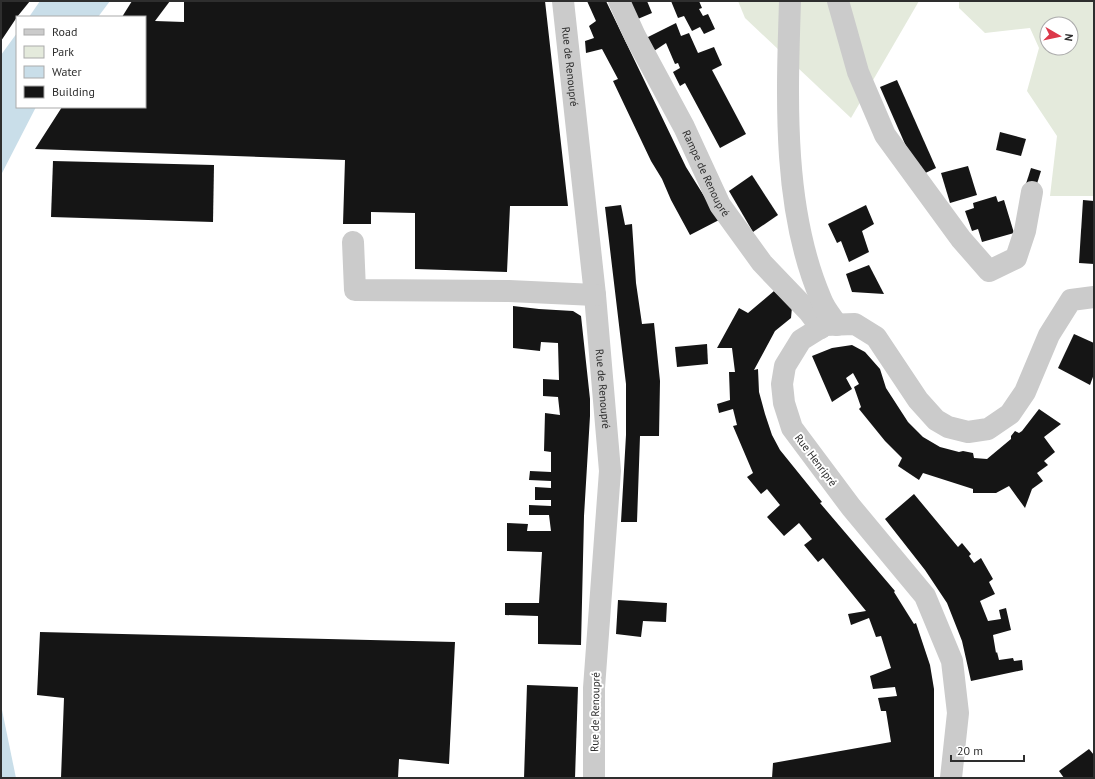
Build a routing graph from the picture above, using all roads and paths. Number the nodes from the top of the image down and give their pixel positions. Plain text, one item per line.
1 (564, 1) edge
2 (619, 1) edge
3 (790, 1) edge
4 (838, 1) edge
5 (1032, 192) dead end
6 (353, 242) dead end
7 (595, 294) junction
8 (1094, 297) edge
9 (829, 326) junction
10 (594, 778) edge
11 (951, 778) edge

1 - 7 street, Rue de Renoupré
2 - 9 street, Rampe de Renoupré
3 - 9 street
4 - 5 street
6 - 7 street
7 - 10 street, Rue de Renoupré
8 - 9 street
9 - 11 street, Rue Henripré

